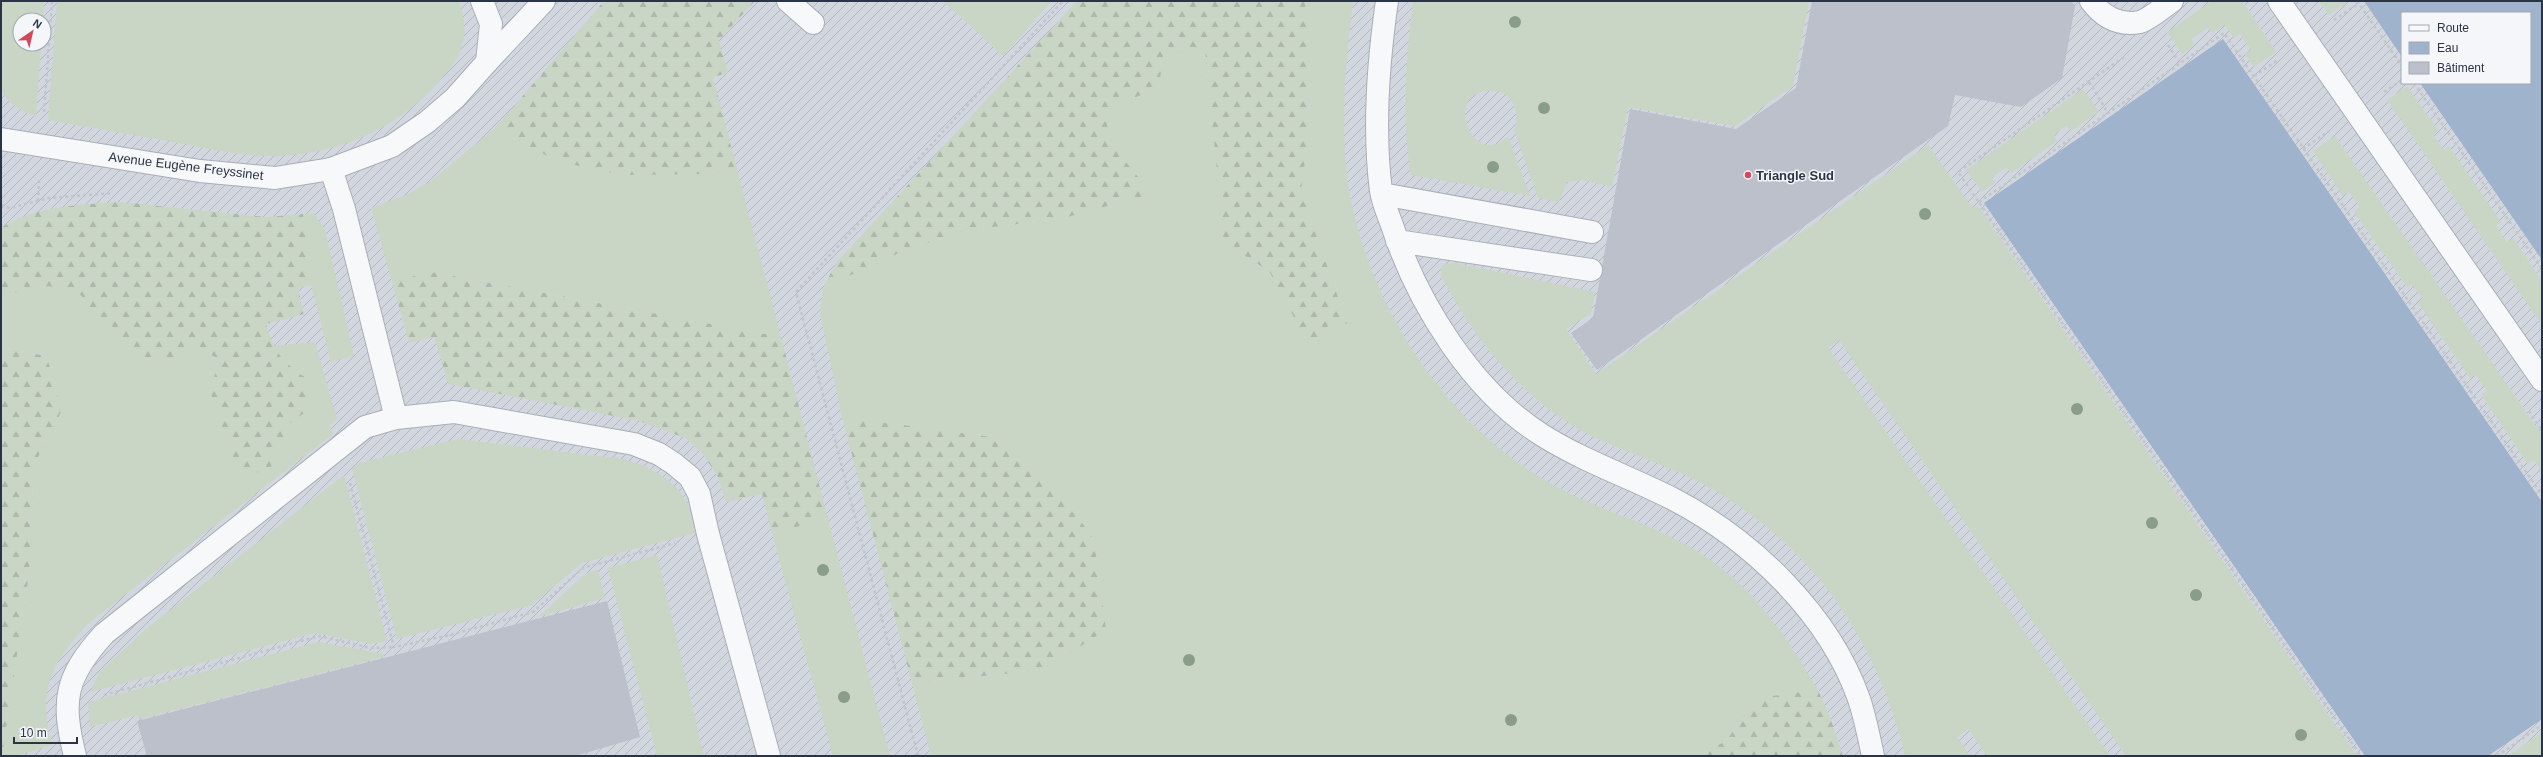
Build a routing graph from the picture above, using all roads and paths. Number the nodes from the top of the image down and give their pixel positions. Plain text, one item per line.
1 (52, 1) edge
2 (482, 1) edge
3 (544, 1) edge
4 (788, 1) edge
5 (1063, 1) edge
6 (1387, 1) edge
7 (2091, 1) edge
8 (2172, 1) edge
9 (2279, 1) edge
10 (2358, 2) edge
11 (813, 23) dead end
12 (2329, 24) dead end
13 (2164, 39) dead end
14 (2128, 55) dead end
15 (2283, 56) dead end
16 (487, 62) junction
17 (2180, 63) junction
18 (2401, 65) edge
19 (2254, 76) junction
20 (2401, 81) edge
21 (2089, 82) junction
22 (2415, 84) edge
23 (2379, 96) dead end
24 (2108, 113) junction
25 (2334, 129) dead end
26 (1, 139) edge
27 (41, 147) junction
28 (2303, 149) junction
29 (331, 169) junction
30 (1382, 194) junction
31 (38, 201) dead end
32 (1979, 202) junction
33 (1592, 232) dead end
34 (1397, 241) junction
35 (2542, 269) edge
36 (1591, 270) dead end
37 (2542, 380) edge
38 (396, 418) junction
39 (340, 448) junction
40 (2542, 495) edge
41 (708, 534) junction
42 (450, 635) junction
43 (450, 642) dead end
44 (394, 647) junction
45 (66, 705) junction
46 (2542, 725) edge
47 (75, 756) edge
48 (769, 756) edge
49 (918, 756) edge
50 (1873, 756) edge
51 (2361, 756) edge
52 (2497, 756) edge

1 - 27 path
2 - 16 street
3 - 16 street, Avenue Eugène Freyssinet
4 - 11 street
5 - 49 path
6 - 30 street
7 - 8 street
9 - 37 street
10 - 12 path
10 - 18 path
13 - 17 path
14 - 21 path
15 - 19 path
16 - 29 street, Avenue Eugène Freyssinet
17 - 19 path
17 - 24 path
19 - 28 path
20 - 23 path
21 - 24 path
21 - 32 path
22 - 35 path
24 - 32 path
25 - 28 path
26 - 27 street, Avenue Eugène Freyssinet
27 - 29 street, Avenue Eugène Freyssinet
27 - 31 path
28 - 40 path
29 - 38 street
30 - 33 street
30 - 34 street
32 - 51 path
34 - 36 street
34 - 50 street
38 - 39 street
38 - 41 street
39 - 44 path
39 - 45 street
41 - 42 path
41 - 48 street
42 - 43 path
42 - 44 path
44 - 45 path
45 - 47 street
46 - 52 path

